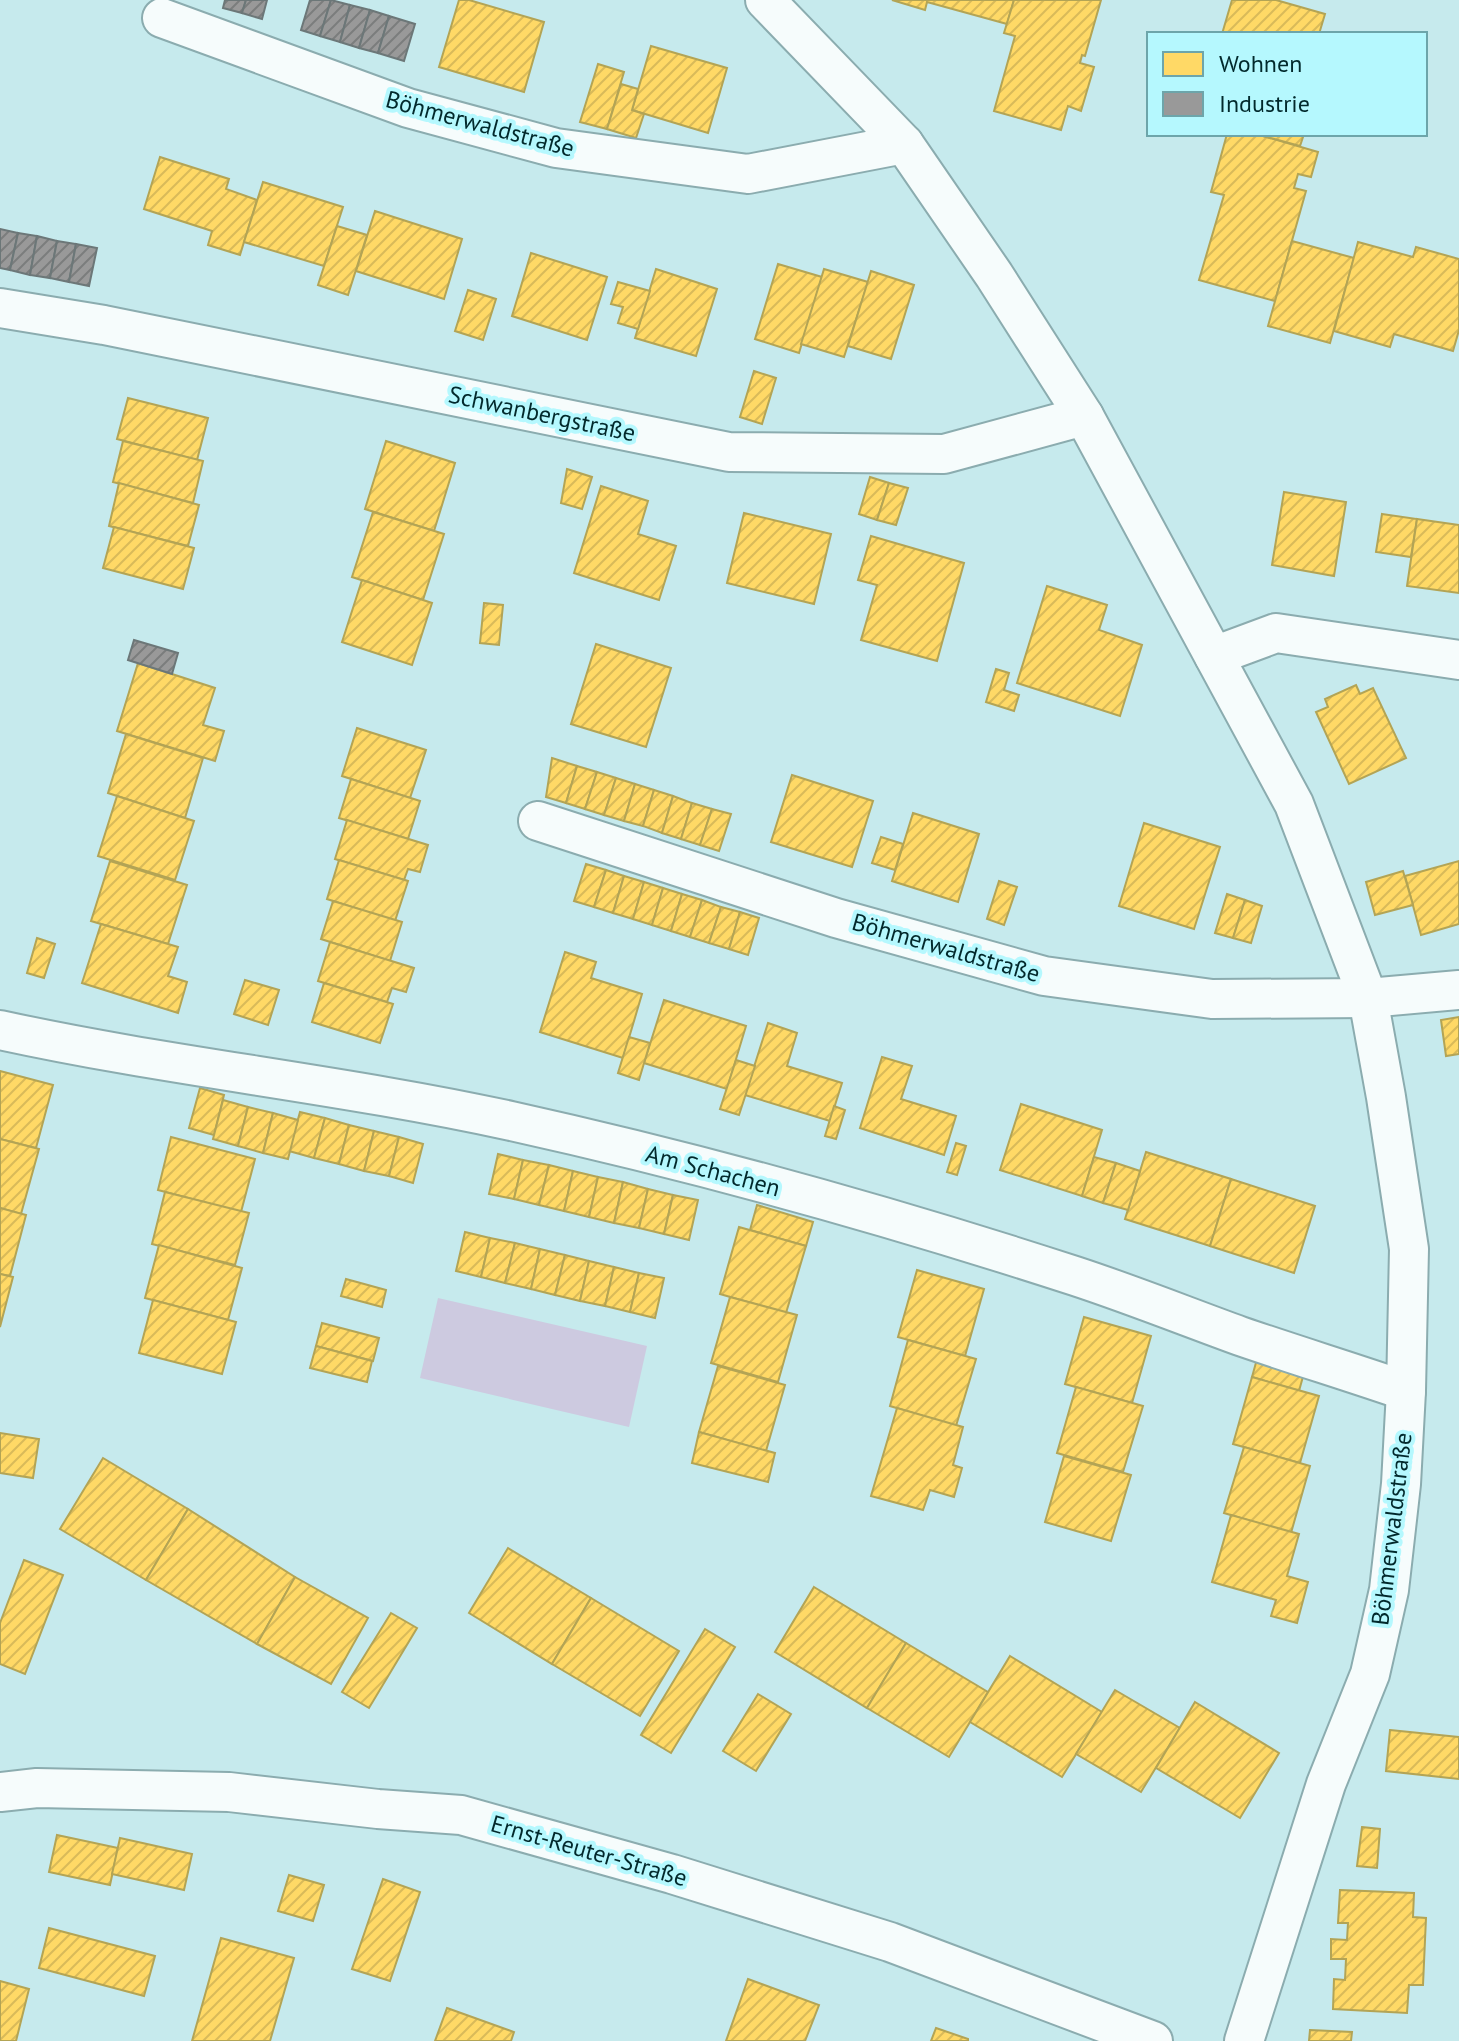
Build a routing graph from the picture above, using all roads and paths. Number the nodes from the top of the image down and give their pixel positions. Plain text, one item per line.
1 (765, 0) edge
2 (162, 18) dead end
3 (904, 144) junction
4 (0, 308) edge
5 (1084, 416) junction
6 (1214, 656) junction
7 (1459, 660) edge
8 (538, 821) dead end
9 (1459, 990) edge
10 (1368, 998) junction
11 (0, 1030) edge
12 (1406, 1391) junction
13 (0, 1792) edge
14 (1153, 2041) edge
15 (1244, 2041) edge

1 - 3 street, Böhmerwaldstraße
2 - 3 street, Böhmerwaldstraße
3 - 5 street, Böhmerwaldstraße
4 - 5 street, Schwanbergstraße
5 - 6 street, Böhmerwaldstraße
6 - 7 street
6 - 10 street, Böhmerwaldstraße
8 - 10 street, Böhmerwaldstraße
9 - 10 street
10 - 12 street, Böhmerwaldstraße
11 - 12 street, Am Schachen
12 - 15 street, Böhmerwaldstraße
13 - 14 street, Ernst-Reuter-Straße

